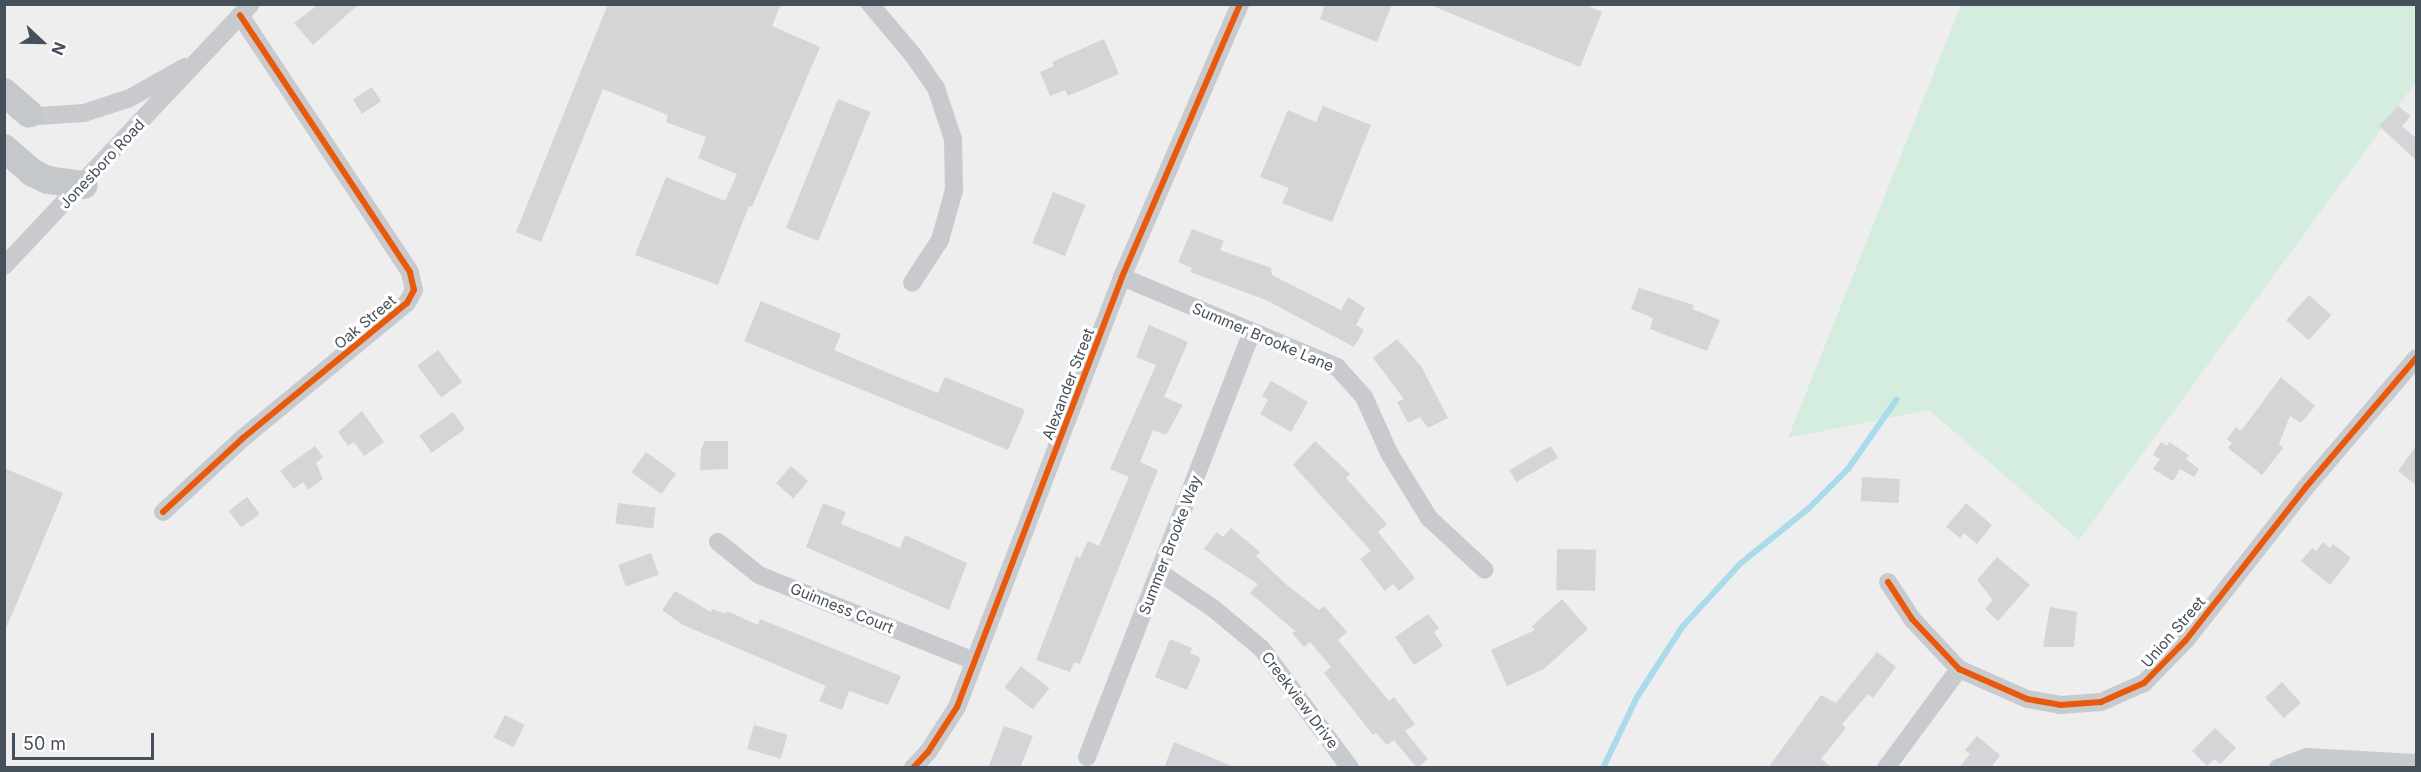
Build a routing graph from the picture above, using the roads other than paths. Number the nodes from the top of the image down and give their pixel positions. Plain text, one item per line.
1 (870, 4) edge
2 (1240, 4) edge
3 (246, 10) edge
4 (197, 61) junction
5 (4, 92) edge
6 (17, 111) edge
7 (4, 148) edge
8 (84, 185) junction
9 (4, 266) edge
10 (1122, 277) junction
11 (912, 283) dead end
12 (1252, 332) junction
13 (2416, 358) edge
14 (163, 512) dead end
15 (718, 542) dead end
16 (1485, 570) dead end
17 (1159, 572) junction
18 (1888, 582) dead end
19 (974, 661) junction
20 (1959, 669) junction
21 (1087, 757) dead end
22 (2416, 764) edge
23 (913, 768) edge
24 (1350, 768) edge
25 (1886, 768) edge
26 (2278, 768) edge

1 - 11 street
2 - 10 street, Alexander Street
3 - 4 street, Jonesboro Road
3 - 14 street, Oak Street
4 - 6 street, Jonesboro Road
4 - 8 street, Jonesboro Road
5 - 6 main road
7 - 8 main road
8 - 9 street, Jonesboro Road
10 - 12 street, Summer Brooke Lane
10 - 19 street, Alexander Street
12 - 16 street, Summer Brooke Lane
12 - 17 street, Summer Brooke Way
13 - 20 street, Union Street
15 - 19 street, Guinness Court
17 - 21 street, Summer Brooke Way
17 - 24 street, Creekview Drive
18 - 20 street, Union Street
19 - 23 street, Alexander Street
20 - 25 street
22 - 26 street

